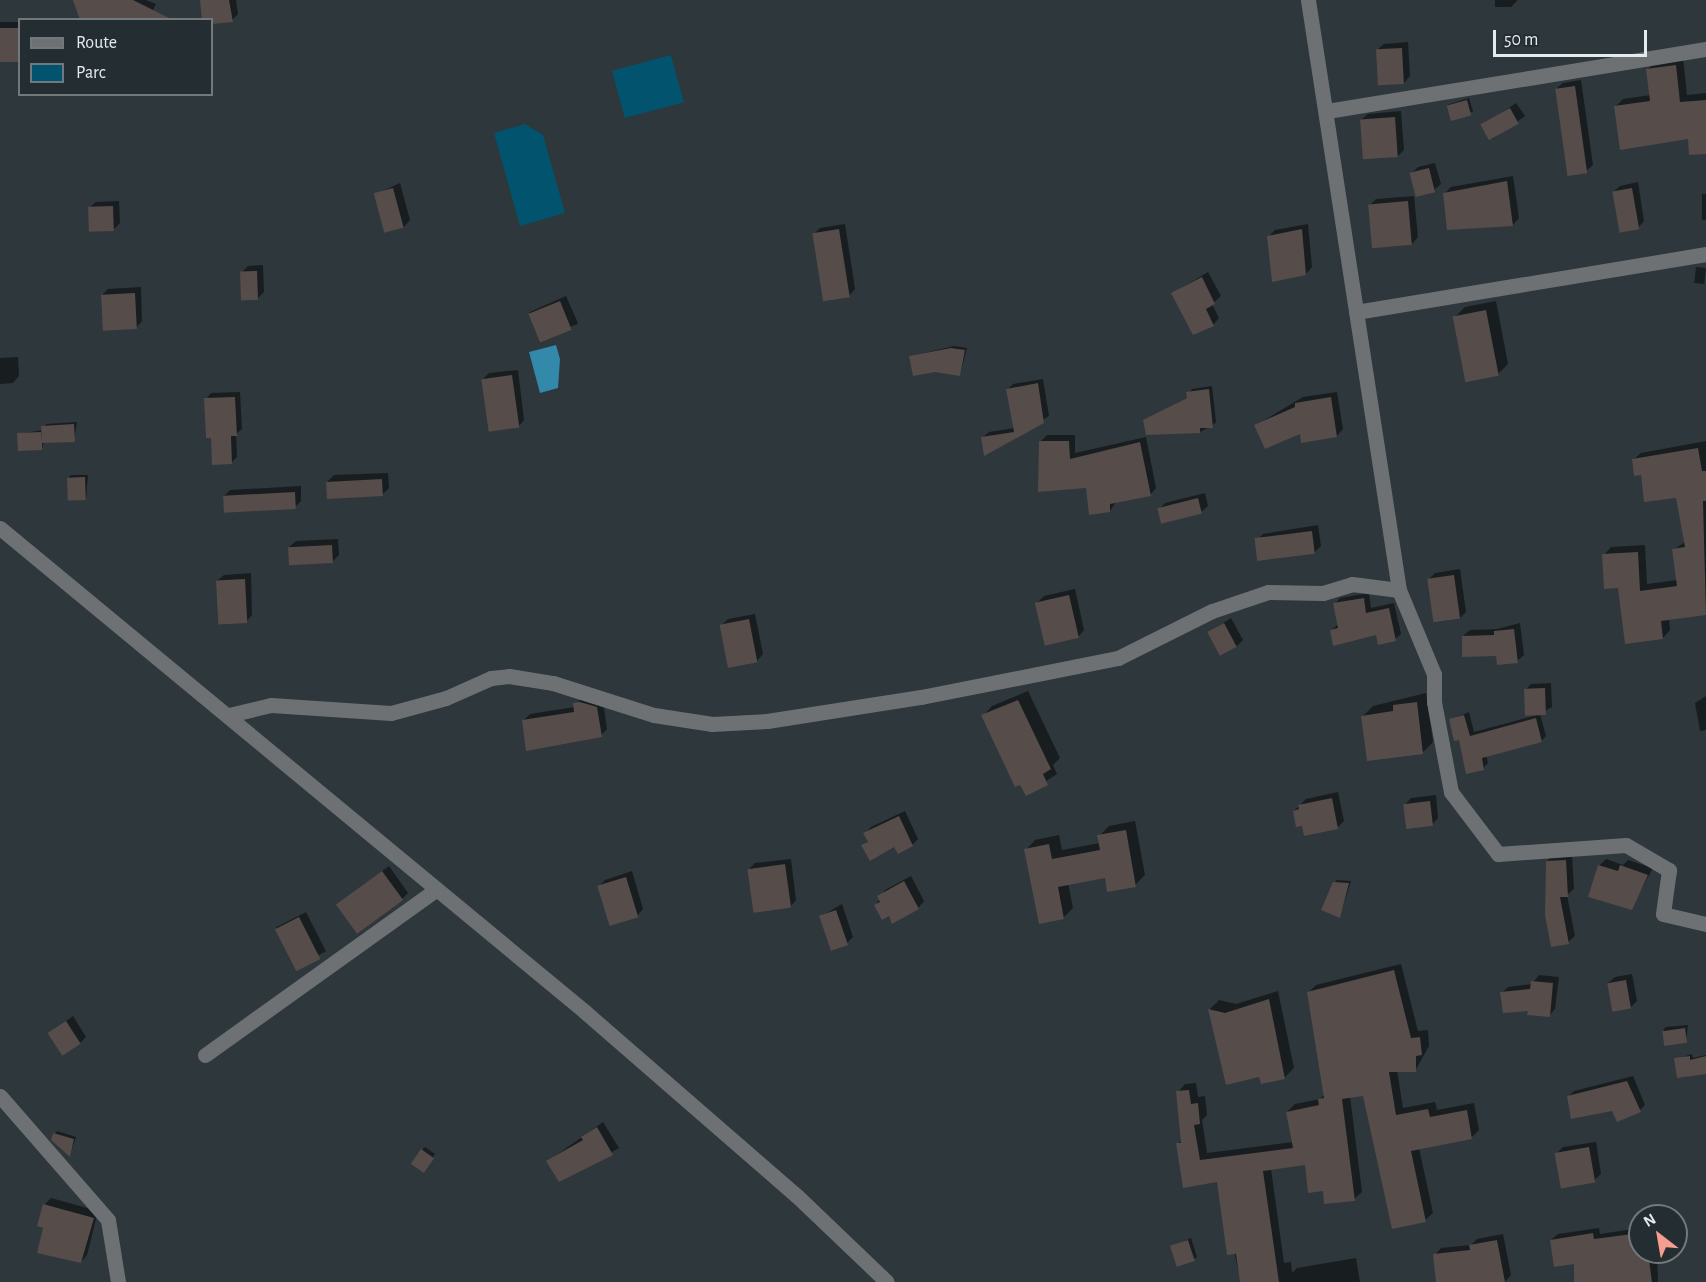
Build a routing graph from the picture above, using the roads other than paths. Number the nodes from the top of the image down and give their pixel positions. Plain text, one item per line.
1 (1308, 0) edge
2 (1706, 49) edge
3 (1327, 111) junction
4 (1706, 254) edge
5 (1356, 312) junction
6 (0, 528) edge
7 (1399, 590) junction
8 (229, 715) junction
9 (437, 889) junction
10 (1706, 924) edge
11 (205, 1054) dead end
12 (0, 1096) edge
13 (118, 1282) edge
14 (887, 1282) edge

1 - 3 street
2 - 3 street
3 - 5 street
4 - 5 street
5 - 7 street
6 - 8 street
7 - 8 street
7 - 10 street
8 - 9 street
9 - 11 street
9 - 14 street
12 - 13 street

